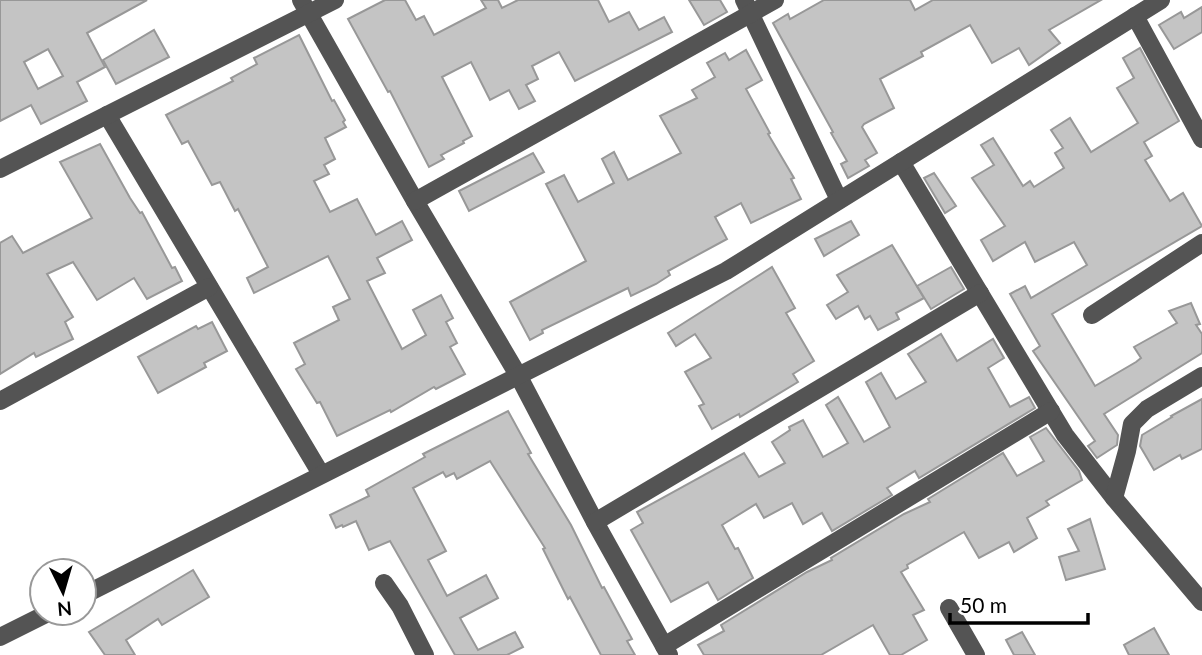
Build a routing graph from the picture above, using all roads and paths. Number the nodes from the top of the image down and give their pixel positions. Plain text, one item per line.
1 (335, 0) edge
2 (775, 0) edge
3 (1161, 0) edge
4 (305, 7) edge
5 (748, 7) edge
6 (1135, 16) junction
7 (107, 115) junction
8 (1197, 117) edge
9 (1202, 139) edge
10 (901, 162) junction
11 (0, 170) edge
12 (839, 200) junction
13 (415, 201) junction
14 (1202, 243) edge
15 (209, 287) junction
16 (980, 293) junction
17 (1092, 315) dead end
18 (518, 375) junction
19 (1202, 376) edge
20 (0, 401) edge
21 (1051, 411) junction
22 (321, 474) junction
23 (1114, 498) junction
24 (595, 522) junction
25 (384, 583) dead end
26 (98, 588) edge
27 (1202, 602) edge
28 (949, 608) dead end
29 (28, 623) edge
30 (0, 638) edge
31 (666, 651) edge
32 (425, 655) edge
33 (976, 655) edge

1 - 4 street
2 - 5 street
3 - 6 street
4 - 7 street
4 - 13 street
5 - 12 street
5 - 13 street
6 - 8 street
6 - 10 street
7 - 11 street
7 - 15 street
8 - 9 street
10 - 12 street
10 - 16 street
12 - 18 street
13 - 18 street
14 - 17 street
15 - 20 street
15 - 22 street
16 - 21 street
16 - 24 street
18 - 22 street
18 - 24 street
19 - 23 street
21 - 23 street
21 - 31 street
22 - 26 street
23 - 27 street
24 - 31 street
25 - 32 street
28 - 33 street
29 - 30 street

